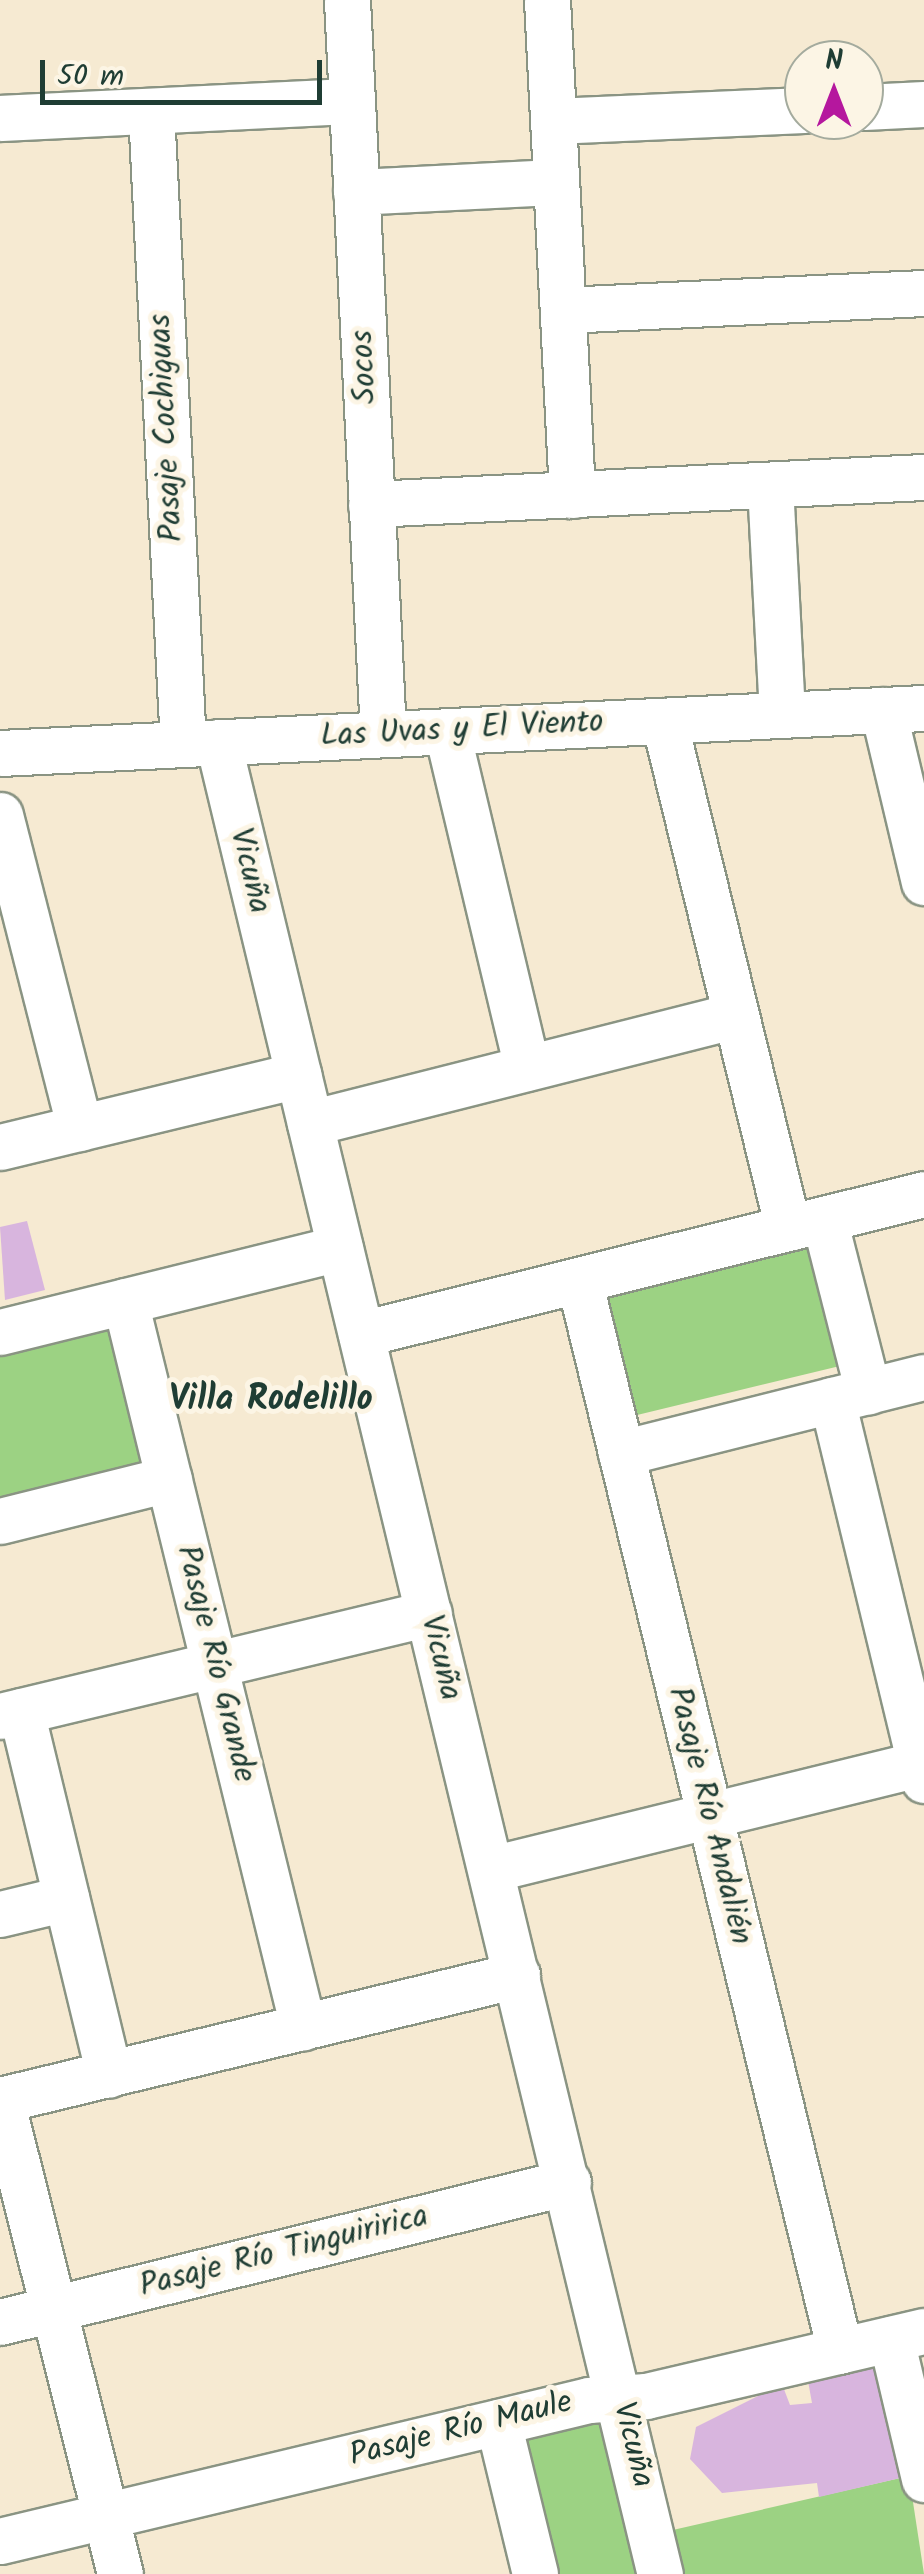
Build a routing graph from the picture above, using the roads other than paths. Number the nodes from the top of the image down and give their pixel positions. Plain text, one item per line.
1 (346, 0) edge
2 (547, 0) edge
3 (352, 101) junction
4 (924, 104) edge
5 (884, 106) edge
6 (151, 111) junction
7 (784, 111) edge
8 (0, 118) edge
9 (553, 121) junction
10 (556, 182) junction
11 (356, 192) junction
12 (924, 294) edge
13 (563, 310) junction
14 (924, 477) edge
15 (770, 485) junction
16 (572, 495) junction
17 (371, 504) junction
18 (903, 709) edge
19 (782, 715) junction
20 (664, 721) junction
21 (447, 732) junction
22 (383, 734) junction
23 (201, 743) junction
24 (0, 752) edge
25 (0, 815) edge
26 (924, 882) edge
27 (736, 1015) junction
28 (527, 1068) junction
29 (298, 1075) junction
30 (310, 1123) junction
31 (80, 1128) junction
32 (0, 1147) edge
33 (924, 1194) edge
34 (806, 1224) junction
35 (340, 1248) junction
36 (579, 1280) junction
37 (125, 1301) junction
38 (0, 1332) edge
39 (361, 1334) junction
40 (924, 1377) edge
41 (850, 1396) junction
42 (621, 1453) junction
43 (170, 1479) junction
44 (0, 1521) edge
45 (429, 1613) junction
46 (215, 1664) junction
47 (10, 1713) edge
48 (923, 1769) edge
49 (709, 1815) junction
50 (491, 1869) junction
51 (66, 1898) junction
52 (0, 1914) edge
53 (518, 1975) junction
54 (304, 2028) junction
55 (110, 2074) junction
56 (0, 2100) edge
57 (568, 2182) junction
58 (53, 2309) junction
59 (0, 2322) edge
60 (908, 2335) edge
61 (840, 2351) junction
62 (620, 2398) junction
63 (498, 2422) junction
64 (924, 2478) edge
65 (105, 2516) junction
66 (0, 2541) edge
67 (120, 2574) edge
68 (535, 2574) edge
69 (660, 2574) edge

1 - 3 street, Socos
2 - 9 street
3 - 6 street
3 - 11 street, Socos
4 - 5 street
6 - 8 street
6 - 23 street, Pasaje Cochiguas
7 - 9 street
9 - 10 street
10 - 11 street
10 - 13 street
11 - 17 street, Socos
12 - 13 street
13 - 16 street
14 - 15 street
15 - 16 street
15 - 19 street
16 - 17 street
17 - 22 street, Socos
18 - 19 street, Las Uvas y El Viento
18 - 26 street
19 - 20 street, Las Uvas y El Viento
20 - 21 street, Las Uvas y El Viento
20 - 27 street
21 - 22 street, Las Uvas y El Viento
21 - 28 street
22 - 23 street, Las Uvas y El Viento
23 - 24 street, Las Uvas y El Viento
23 - 29 street, Vicuña
25 - 31 street
27 - 28 street
27 - 34 street
28 - 30 street
29 - 30 street, Vicuña
29 - 31 street
30 - 35 street, Vicuña
31 - 32 street
33 - 34 street
34 - 36 street
34 - 41 street
35 - 37 street
35 - 39 street, Vicuña
36 - 39 street
36 - 42 street, Pasaje Río Andalién
37 - 38 street
37 - 43 street, Pasaje Río Grande
39 - 45 street, Vicuña
40 - 41 street
41 - 42 street
41 - 48 street
42 - 49 street, Pasaje Río Andalién
43 - 44 street
43 - 46 street, Pasaje Río Grande
45 - 46 street
45 - 50 street, Vicuña
46 - 47 street
46 - 54 street, Pasaje Río Grande
47 - 51 street
48 - 49 street
49 - 50 street
49 - 61 street, Pasaje Río Andalién
50 - 53 street, Vicuña
51 - 52 street
51 - 55 street
53 - 54 street
53 - 57 street, Vicuña
54 - 55 street
55 - 56 street
56 - 58 street
57 - 58 street, Pasaje Río Tinguiririca
57 - 62 street, Vicuña
58 - 59 street, Pasaje Río Tinguiririca
58 - 65 street
60 - 61 street, Pasaje Río Maule
60 - 64 street
61 - 62 street, Pasaje Río Maule
62 - 63 street, Pasaje Río Maule
62 - 69 street, Vicuña
63 - 65 street, Pasaje Río Maule
63 - 68 street
65 - 66 street, Pasaje Río Maule
65 - 67 street

